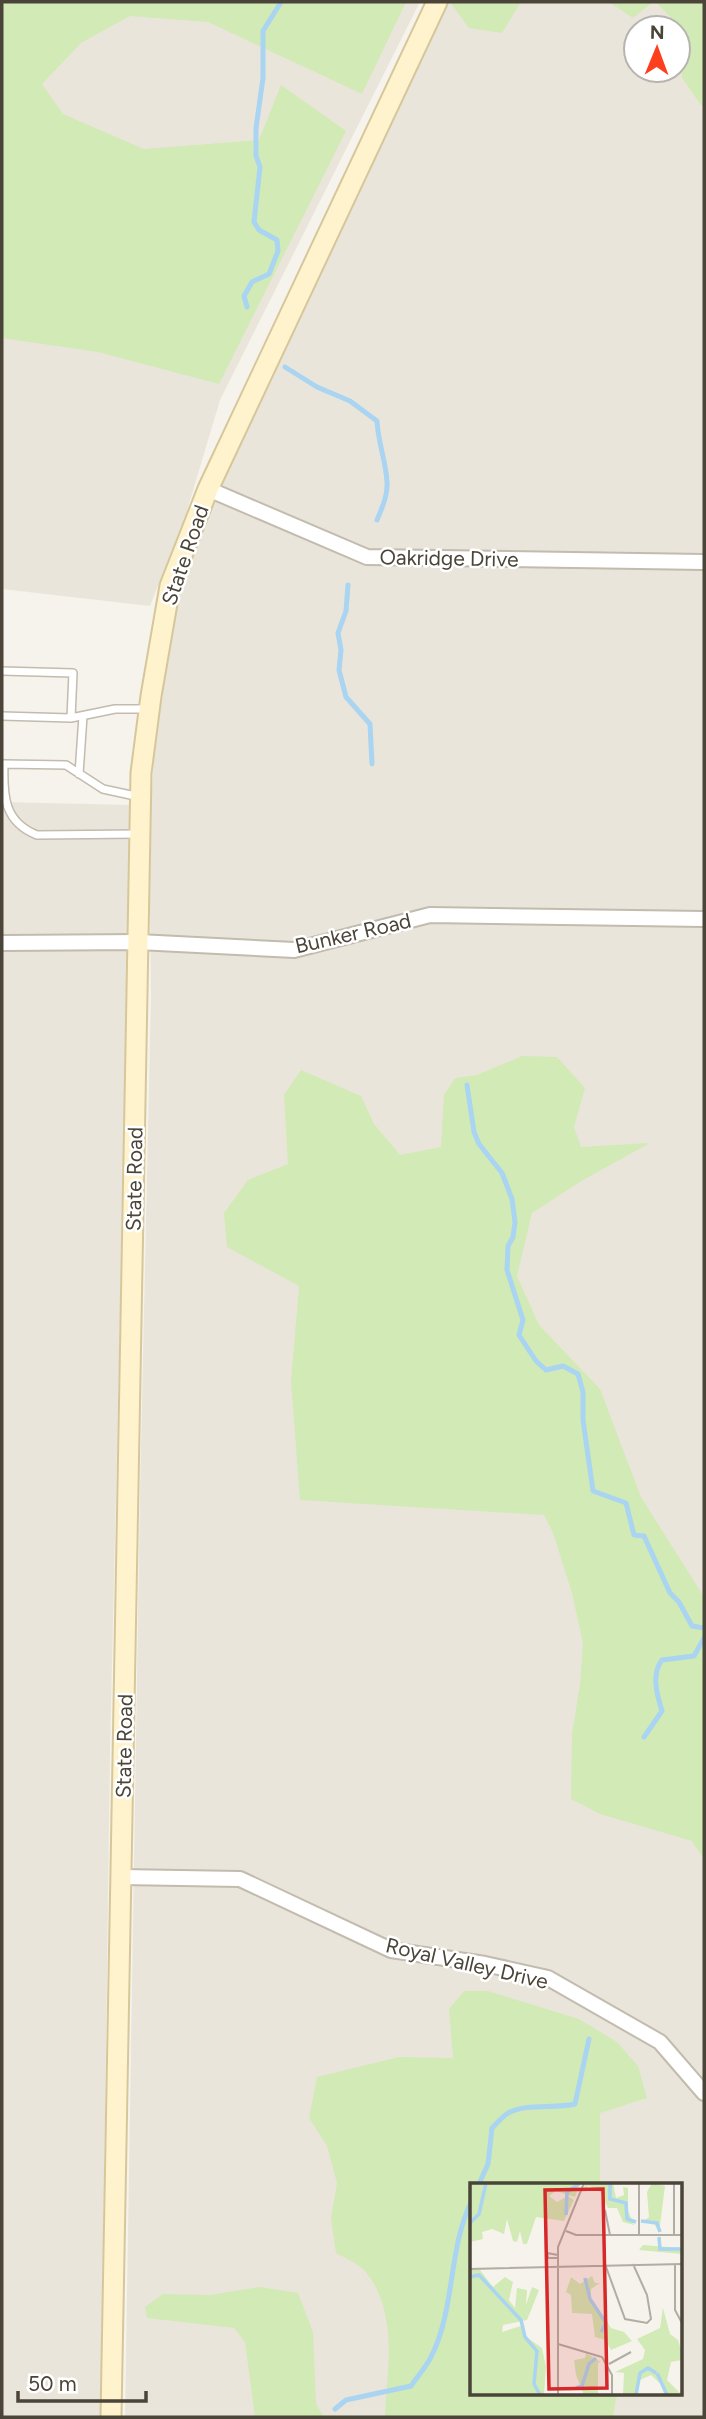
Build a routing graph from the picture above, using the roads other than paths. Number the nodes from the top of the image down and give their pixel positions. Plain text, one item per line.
1 (437, 2) edge
2 (208, 489) junction
3 (704, 562) edge
4 (2, 671) edge
5 (149, 709) junction
6 (2, 716) edge
7 (83, 716) junction
8 (71, 718) junction
9 (79, 774) junction
10 (140, 797) junction
11 (140, 834) junction
12 (704, 919) edge
13 (138, 942) junction
14 (2, 943) edge
15 (121, 1877) junction
16 (704, 2093) edge
17 (111, 2417) edge

1 - 2 main road, State Road
2 - 3 street, Oakridge Drive
2 - 5 main road, State Road
4 - 8 lane
5 - 7 lane
5 - 10 main road, State Road
6 - 8 lane
7 - 8 lane
7 - 9 lane
9 - 10 lane
9 - 11 lane
10 - 11 main road, State Road
11 - 13 main road, State Road
12 - 13 street, Bunker Road
13 - 14 street, Bunker Road
13 - 15 main road, State Road
15 - 16 street, Royal Valley Drive
15 - 17 main road, State Road

